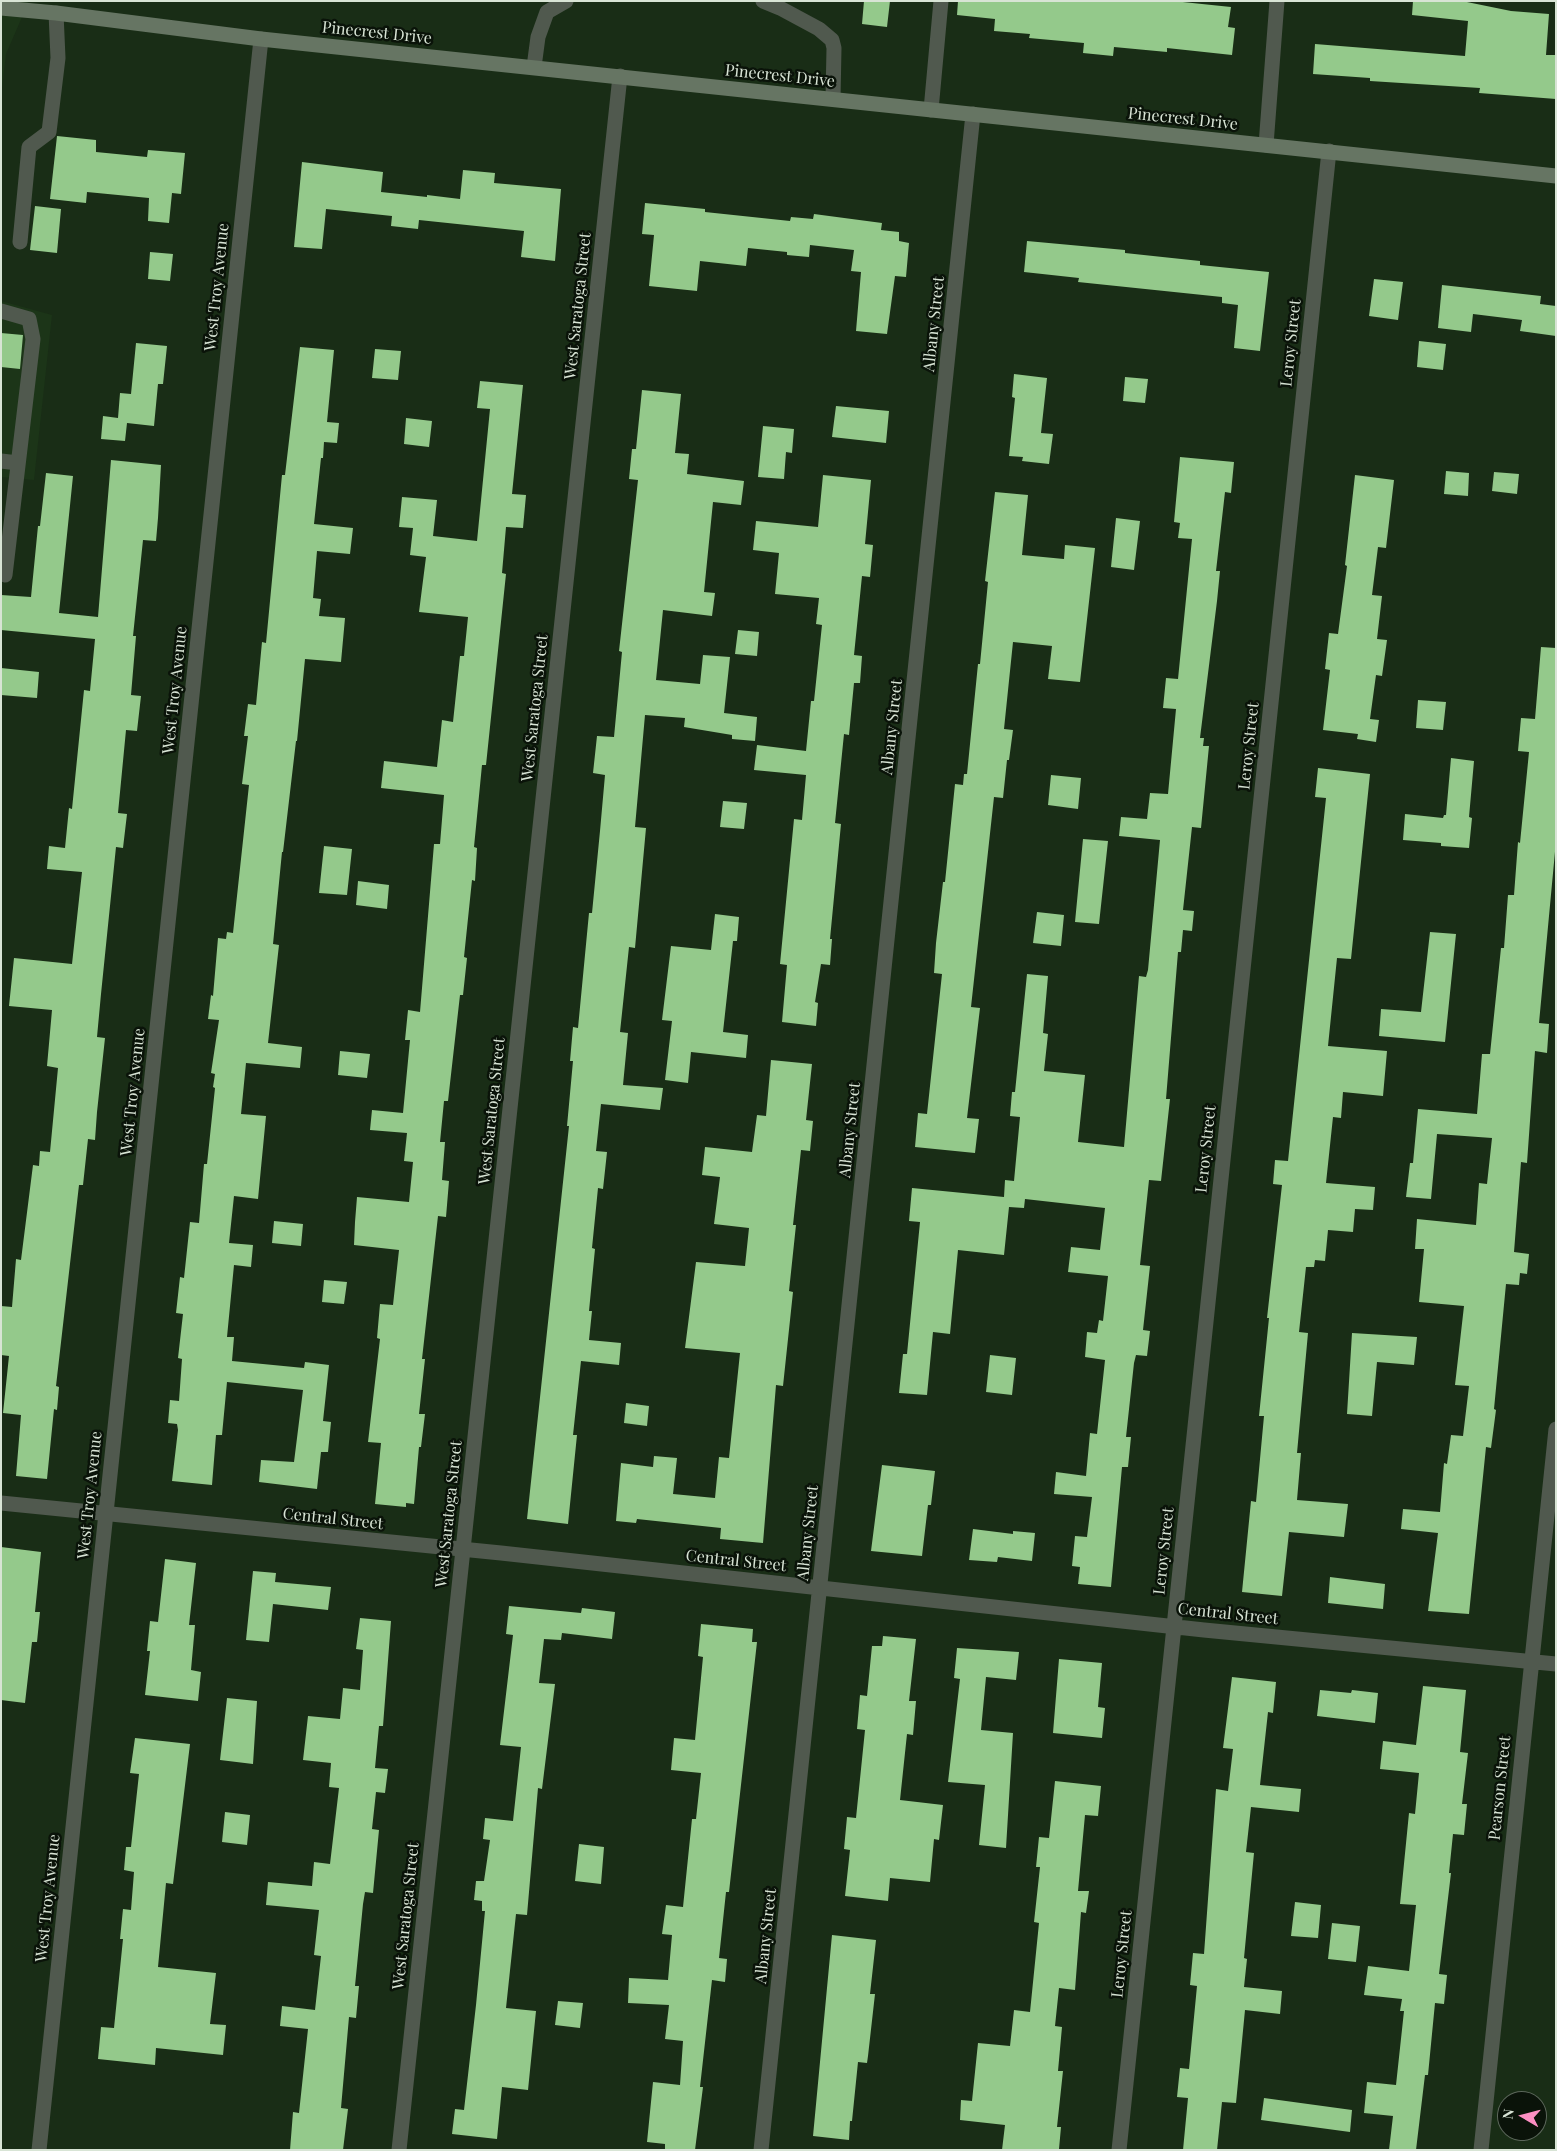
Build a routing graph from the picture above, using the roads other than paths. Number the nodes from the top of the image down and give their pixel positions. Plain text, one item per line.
1 (566, 1) edge
2 (762, 1) edge
3 (942, 1) edge
4 (1277, 1) edge
5 (1, 8) edge
6 (56, 12) junction
7 (261, 39) junction
8 (534, 67) junction
9 (620, 76) junction
10 (833, 99) junction
11 (931, 110) junction
12 (973, 114) junction
13 (1266, 145) junction
14 (1329, 151) junction
15 (1556, 176) edge
16 (20, 242) dead end
17 (1, 311) edge
18 (1, 461) edge
19 (18, 463) junction
20 (5, 575) dead end
21 (1556, 1429) edge
22 (1, 1503) edge
23 (106, 1514) junction
24 (463, 1550) junction
25 (820, 1588) junction
26 (1174, 1626) junction
27 (1531, 1662) junction
28 (1556, 1664) edge
29 (39, 2150) edge
30 (399, 2150) edge
31 (761, 2150) edge
32 (1119, 2150) edge
33 (1480, 2150) edge

1 - 8 street
2 - 10 street
3 - 11 street
4 - 13 street
5 - 6 street, Pinecrest Drive
6 - 7 street, Pinecrest Drive
6 - 16 street
7 - 8 street, Pinecrest Drive
7 - 23 street, West Troy Avenue
8 - 9 street, Pinecrest Drive
9 - 10 street, Pinecrest Drive
9 - 24 street, West Saratoga Street
10 - 11 street, Pinecrest Drive
11 - 12 street, Pinecrest Drive
12 - 13 street, Pinecrest Drive
12 - 25 street, Albany Street
13 - 14 street, Pinecrest Drive
14 - 15 street, Pinecrest Drive
14 - 26 street, Leroy Street
17 - 19 street
18 - 19 street
19 - 20 street
21 - 27 street, Pearson Street
22 - 23 street, Central Street
23 - 24 street, Central Street
23 - 29 street, West Troy Avenue
24 - 25 street, Central Street
24 - 30 street, West Saratoga Street
25 - 26 street, Central Street
25 - 31 street, Albany Street
26 - 27 street, Central Street
26 - 32 street, Leroy Street
27 - 28 street, Central Street
27 - 33 street, Pearson Street

